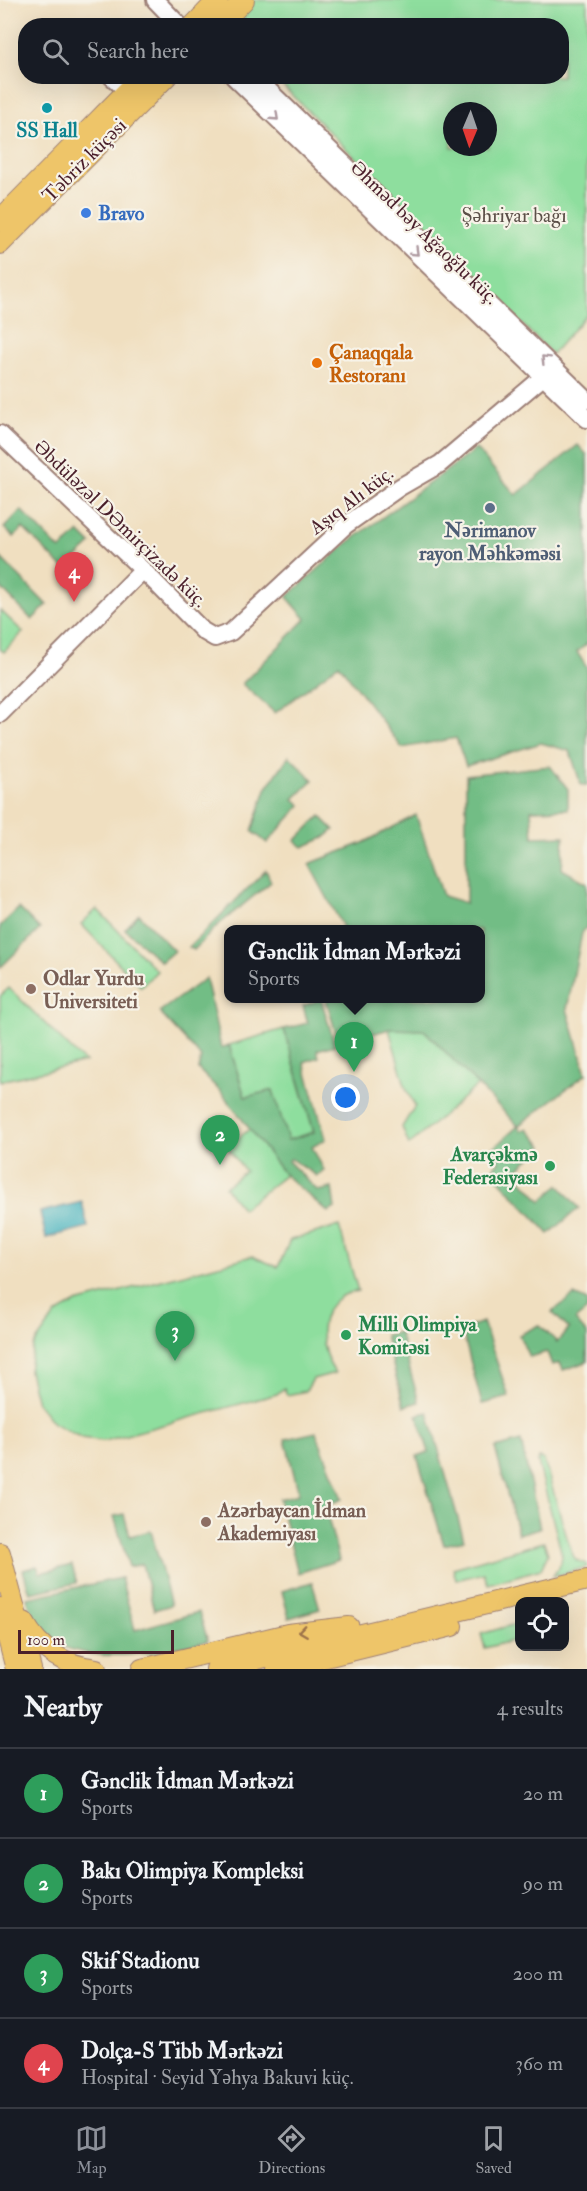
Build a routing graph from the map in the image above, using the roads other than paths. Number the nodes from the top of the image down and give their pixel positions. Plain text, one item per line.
1 (155, 0) edge
2 (218, 0) edge
3 (244, 0) edge
4 (172, 18) edge
5 (201, 18) edge
6 (227, 18) edge
7 (120, 84) edge
8 (135, 84) edge
9 (159, 84) edge
10 (240, 84) edge
11 (262, 84) edge
12 (128, 91) junction
13 (0, 220) edge
14 (0, 244) edge
15 (543, 377) junction
16 (587, 400) edge
17 (587, 419) edge
18 (0, 434) edge
19 (143, 570) junction
20 (215, 638) joint
21 (0, 714) edge
22 (0, 1553) edge
23 (587, 1580) edge
24 (587, 1593) edge
25 (569, 1598) edge
26 (6, 1603) edge
27 (515, 1610) edge
28 (405, 1630) junction
29 (9, 1643) junction
30 (145, 1668) edge
31 (12, 1669) edge
32 (16, 1669) edge
33 (31, 1669) edge
34 (96, 1669) edge
35 (127, 1669) edge
36 (216, 1669) edge
37 (277, 1669) edge
38 (337, 1669) edge

1 - 4 street
2 - 5 main road
3 - 6 main road
7 - 12 street
8 - 12 main road, Təbriz küçəsi
9 - 14 main road, Təbriz küçəsi
10 -> 15 street, Əhməd bəy Ağaoğlu küç.
16 -> 11 street, Əhməd bəy Ağaoğlu küç.
12 - 13 main road, Təbriz küçəsi
15 - 17 street, Əhməd bəy Ağaoğlu küç.
15 - 20 street, Aşıq Alı küç.
18 - 19 street, Əbdüləzəl DƏmirçizadə küç.
19 - 20 street, Əbdüləzəl DƏmirçizadə küç.
19 - 21 street
22 - 26 main road
23 - 28 main road
24 - 25 main road
26 - 29 main road
26 - 33 main road
26 - 34 main road
27 - 28 main road
28 -> 30 main road
28 - 36 main road
28 - 37 main road
28 - 38 main road
29 - 31 main road
29 - 32 main road
30 - 35 main road

